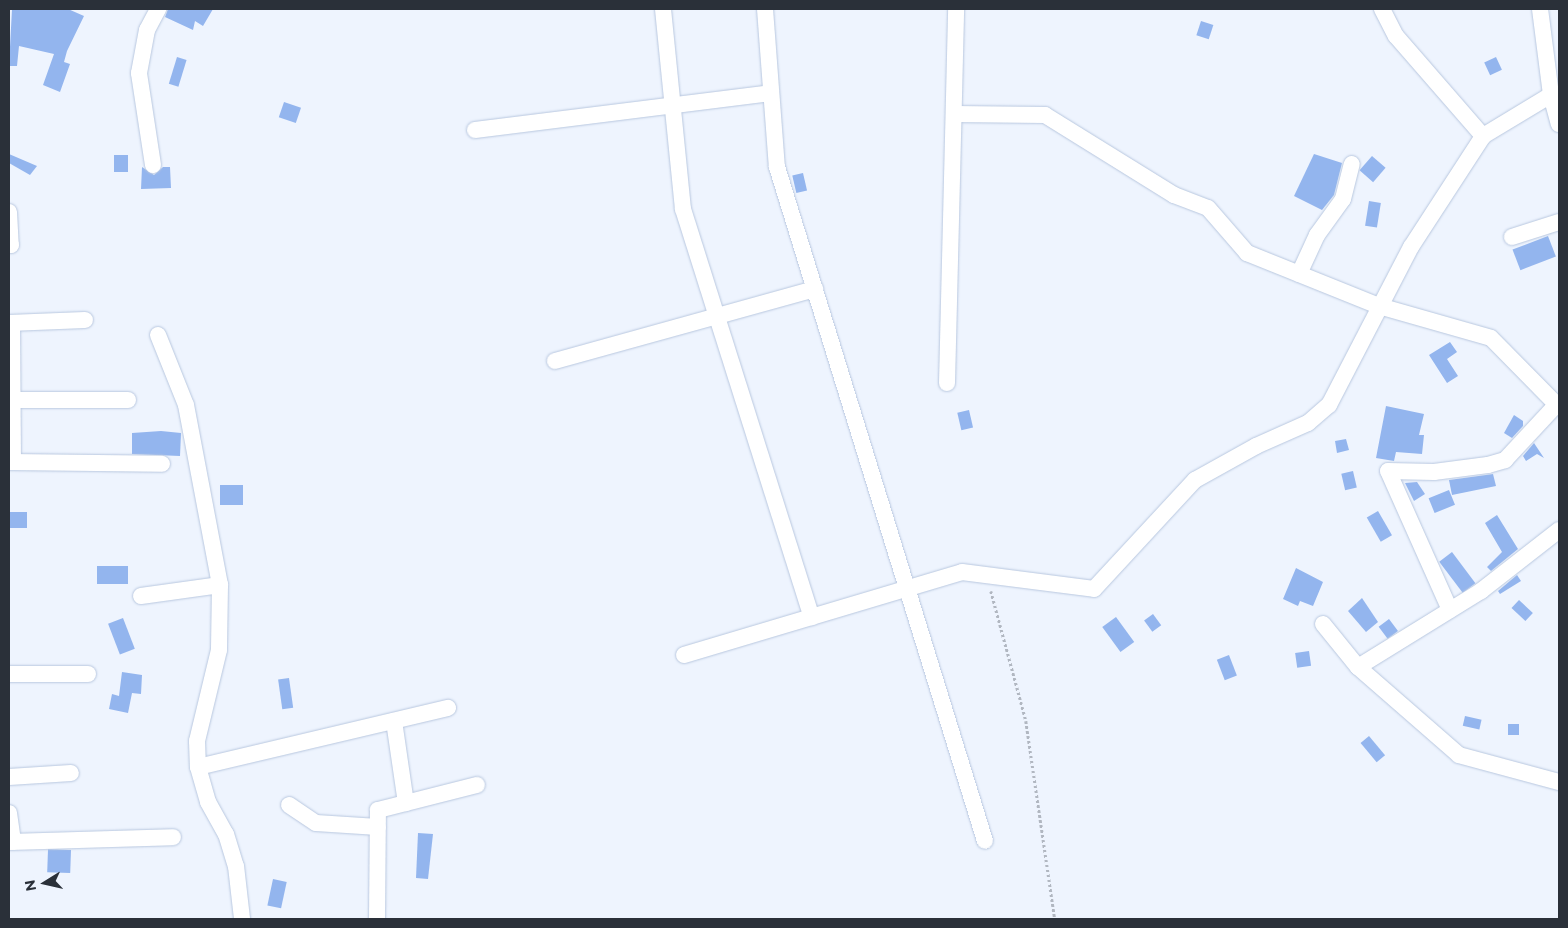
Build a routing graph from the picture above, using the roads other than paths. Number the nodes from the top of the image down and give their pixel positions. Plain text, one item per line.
1 (158, 9) edge
2 (663, 9) edge
3 (765, 9) edge
4 (956, 9) edge
5 (1382, 9) edge
6 (1540, 9) edge
7 (771, 93) junction
8 (1550, 96) junction
9 (673, 105) junction
10 (954, 114) junction
11 (1559, 124) edge
12 (475, 130) dead end
13 (1483, 136) junction
14 (1352, 164) dead end
15 (153, 165) dead end
16 (9, 212) edge
17 (1559, 222) edge
18 (1512, 237) dead end
19 (9, 245) edge
20 (1299, 274) junction
21 (815, 289) junction
22 (1379, 306) junction
23 (717, 316) junction
24 (85, 320) dead end
25 (10, 323) edge
26 (158, 335) dead end
27 (555, 361) dead end
28 (948, 382) dead end
29 (13, 400) junction
30 (128, 400) dead end
31 (1558, 405) edge
32 (11, 462) edge
33 (162, 464) dead end
34 (1559, 530) edge
35 (220, 585) junction
36 (907, 588) junction
37 (141, 596) dead end
38 (1450, 610) junction
39 (812, 617) junction
40 (1323, 624) dead end
41 (684, 655) dead end
42 (1358, 667) junction
43 (9, 674) edge
44 (88, 674) dead end
45 (448, 708) dead end
46 (394, 721) junction
47 (198, 767) junction
48 (71, 773) dead end
49 (9, 777) edge
50 (1559, 782) edge
51 (477, 785) dead end
52 (406, 803) junction
53 (289, 805) dead end
54 (9, 814) edge
55 (378, 827) junction
56 (173, 837) dead end
57 (985, 841) dead end
58 (11, 842) edge
59 (242, 919) edge
60 (378, 919) edge

1 - 15 street
2 - 9 street
3 - 7 street
4 - 10 street
5 - 13 street
6 - 8 street
7 - 9 street
7 - 21 street
8 - 11 street
8 - 13 street
9 - 12 street
9 - 23 street
10 - 20 street
10 - 28 street
13 - 22 street
14 - 20 street
16 - 19 street
17 - 18 street
20 - 22 street
21 - 23 street
21 - 36 street
22 - 31 street
22 - 36 street
23 - 27 street
23 - 39 street
24 - 25 street
25 - 29 street
26 - 35 street
29 - 30 street
29 - 32 street
31 - 38 street
32 - 33 street
34 - 38 street
35 - 37 street
35 - 47 street
36 - 39 street
36 - 57 street
38 - 42 street
39 - 41 street
40 - 42 street
42 - 50 street
43 - 44 street
45 - 46 street
46 - 47 street
46 - 52 street
47 - 59 street
48 - 49 street
51 - 52 street
52 - 55 street
53 - 55 street
54 - 58 street
55 - 60 street
56 - 58 street

